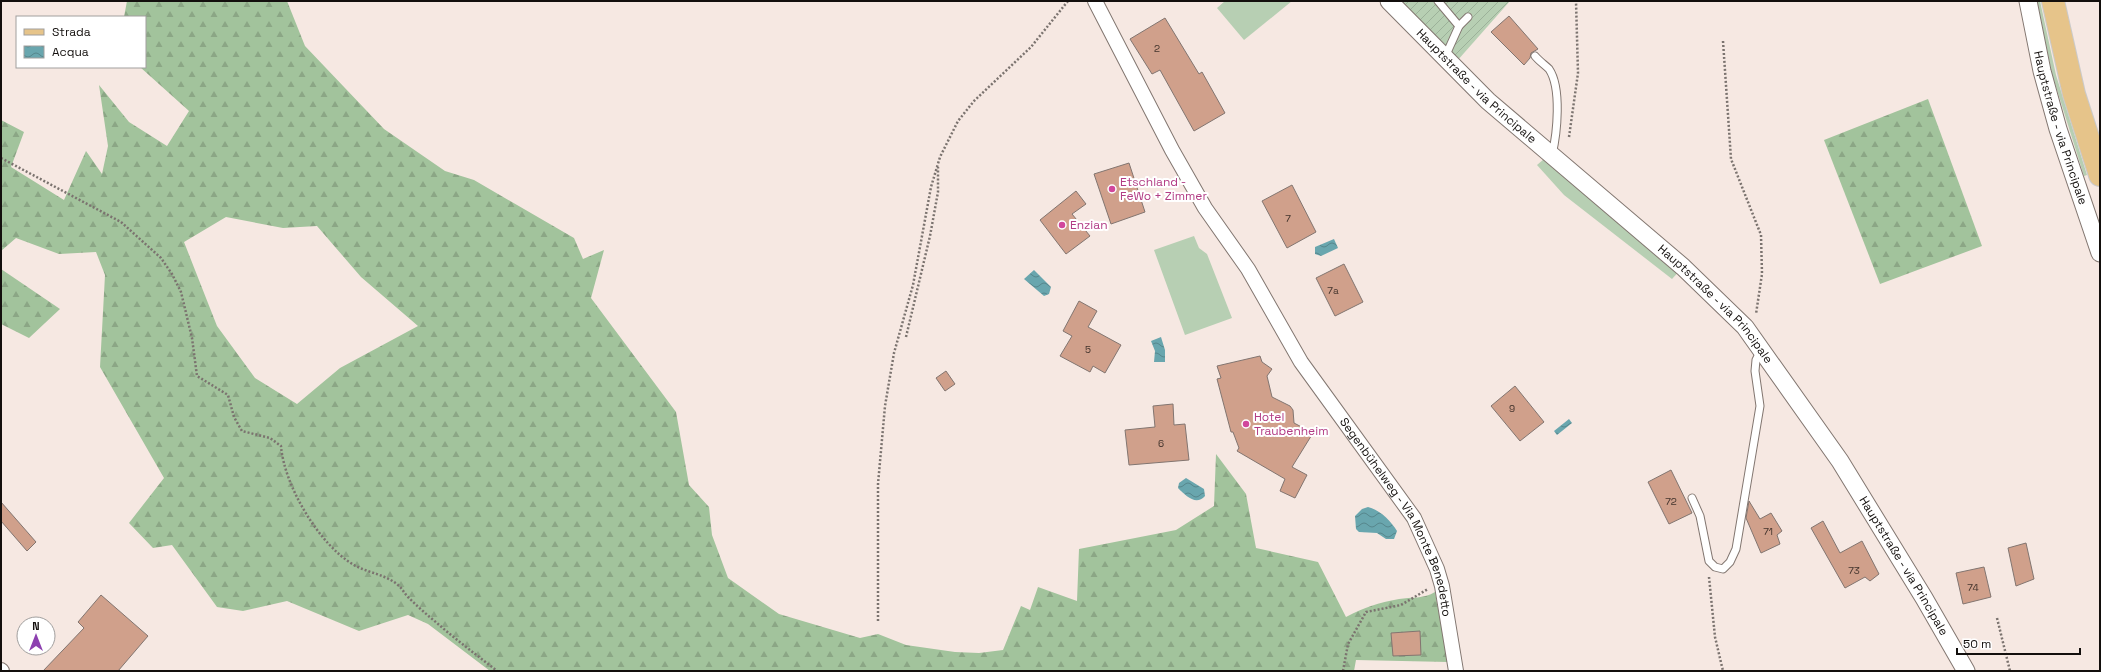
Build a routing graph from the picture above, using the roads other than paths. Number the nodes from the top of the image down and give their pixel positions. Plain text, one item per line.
1 (1095, 1) edge
2 (1389, 1) edge
3 (1438, 1) edge
4 (2028, 1) edge
5 (2052, 1) edge
6 (1468, 17) dead end
7 (1460, 26) junction
8 (1535, 56) dead end
9 (1445, 58) junction
10 (1556, 159) junction
11 (2100, 175) edge
12 (2100, 253) edge
13 (1761, 350) junction
14 (1692, 498) dead end
15 (1456, 671) edge
16 (1966, 671) edge

1 - 15 street, Segenbühelweg - Via Monte Benedetto
2 - 9 street, Hauptstraße - via Principale
3 - 7 lane
4 - 12 street, Hauptstraße - via Principale
5 - 11 main road
6 - 7 lane
7 - 9 lane
8 - 10 lane
9 - 10 street, Hauptstraße - via Principale
10 - 13 street, Hauptstraße - via Principale
13 - 14 lane
13 - 16 street, Hauptstraße - via Principale

